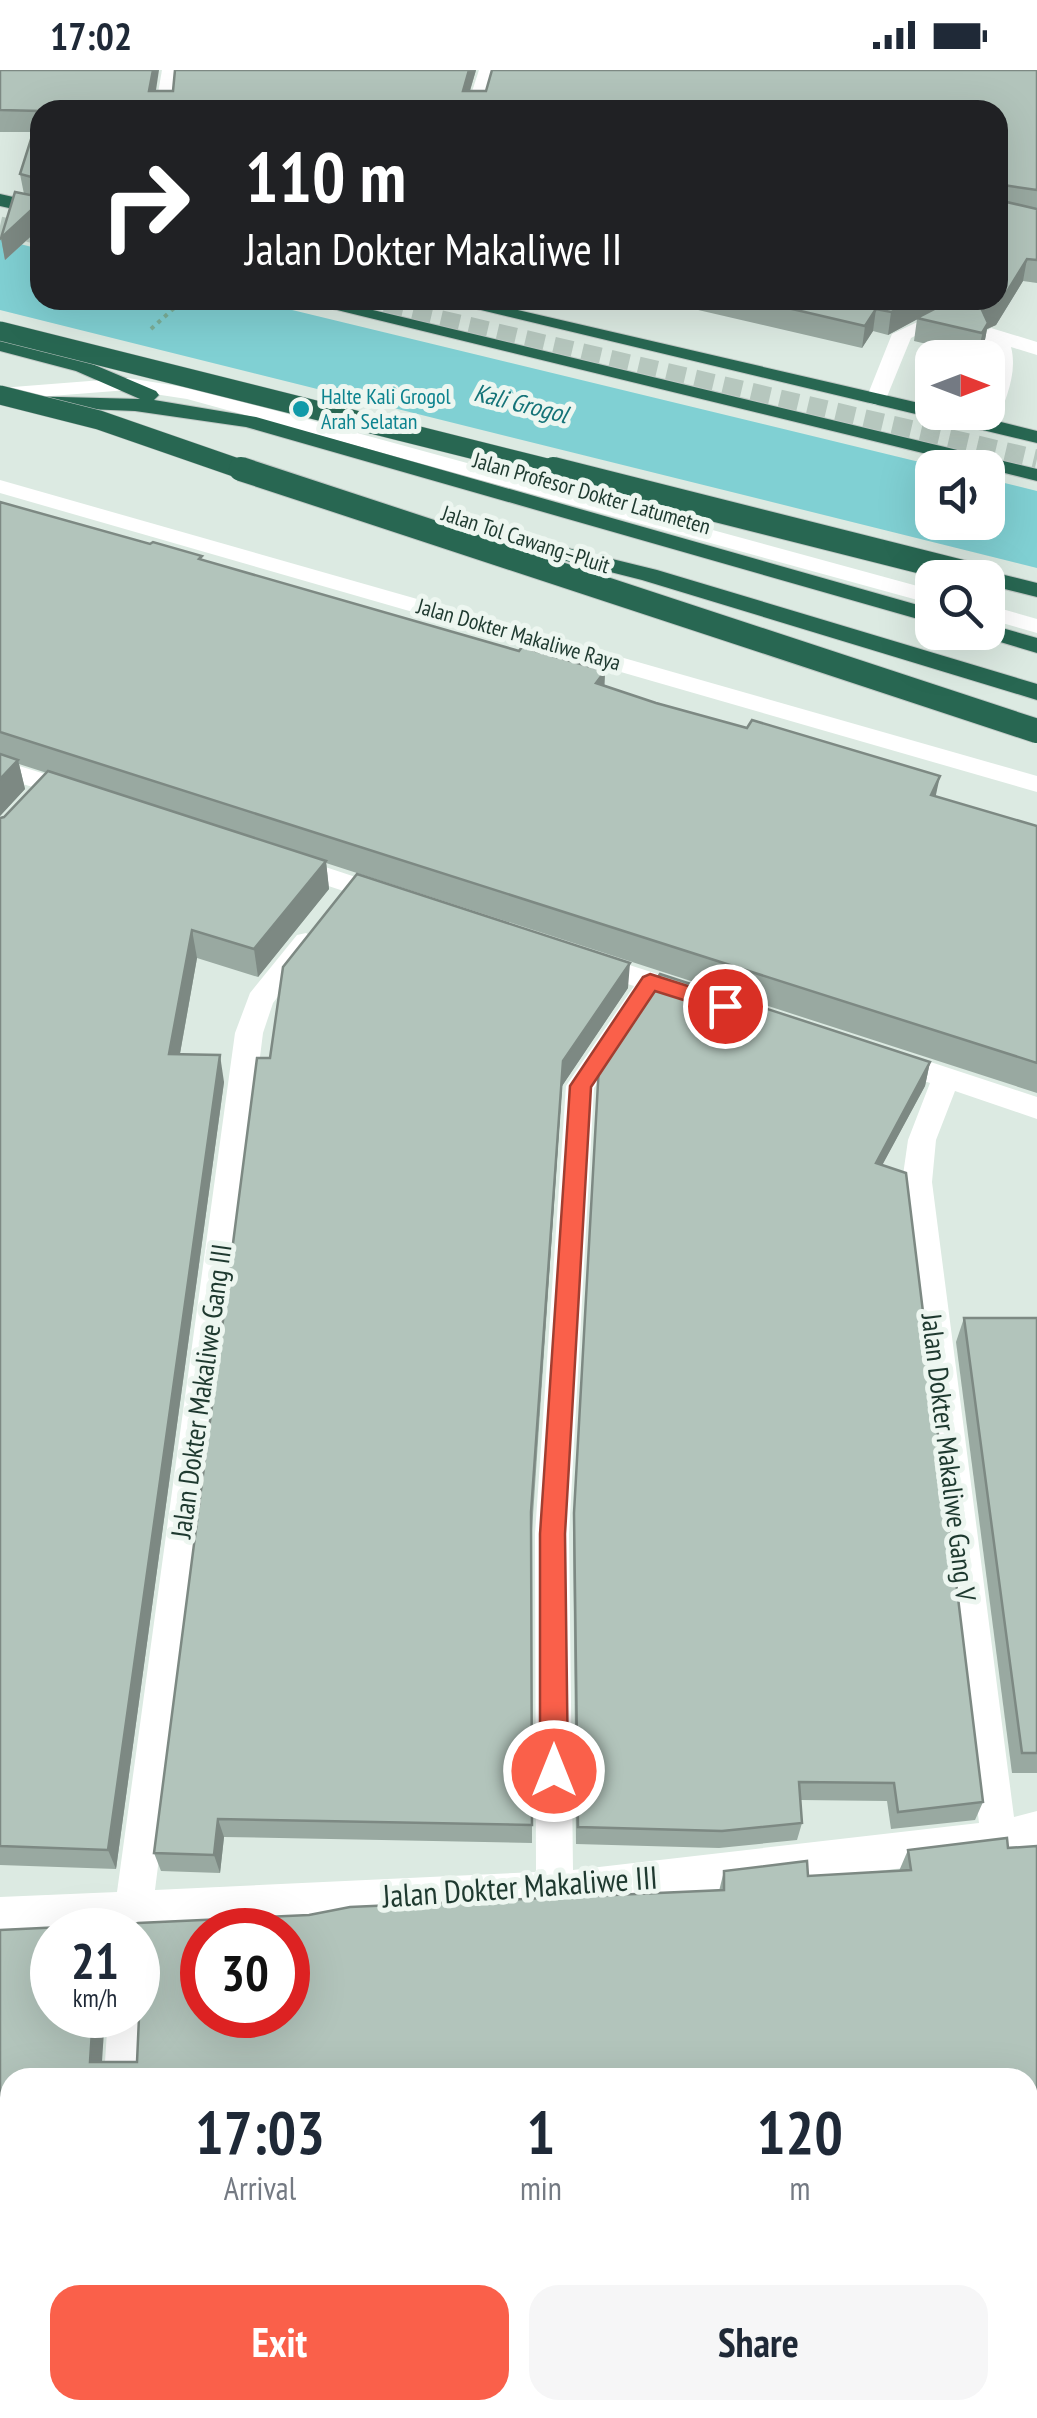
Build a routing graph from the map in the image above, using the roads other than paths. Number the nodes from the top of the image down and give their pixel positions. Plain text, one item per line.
1 (170, 70) edge
2 (487, 70) edge
3 (166, 100) edge
4 (479, 100) edge
5 (0, 200) edge
6 (30, 207) edge
7 (350, 310) edge
8 (492, 310) edge
9 (935, 321) edge
10 (0, 331) edge
11 (1000, 340) edge
12 (0, 345) edge
13 (1037, 349) edge
14 (128, 384) junction
15 (0, 394) edge
16 (876, 399) junction
17 (0, 403) edge
18 (170, 405) junction
19 (915, 408) edge
20 (1005, 430) edge
21 (1037, 438) edge
22 (1037, 475) edge
23 (0, 486) edge
24 (410, 528) junction
25 (915, 560) edge
26 (1005, 582) edge
27 (1037, 590) edge
28 (915, 591) edge
29 (915, 611) edge
30 (1005, 617) edge
31 (1037, 626) edge
32 (1005, 637) edge
33 (1037, 646) edge
34 (1037, 692) edge
35 (1037, 731) edge
36 (0, 768) edge
37 (50, 784) junction
38 (1037, 784) edge
39 (107, 803) edge
40 (25, 810) edge
41 (258, 854) edge
42 (352, 885) junction
43 (408, 903) edge
44 (557, 952) edge
45 (650, 982) junction
46 (725, 1006) edge
47 (873, 1054) edge
48 (947, 1078) junction
49 (1037, 1108) edge
50 (1037, 1829) edge
51 (999, 1839) junction
52 (555, 1890) junction
53 (133, 1908) edge
54 (0, 1916) edge
55 (30, 1917) edge
56 (160, 1917) edge
57 (126, 2038) edge
58 (124, 2068) edge

1 - 3 street
2 - 4 street
5 - 6 highway
7 - 22 highway
8 - 16 highway
9 - 16 street
10 - 25 highway, bridge
11 - 13 street
12 - 14 highway
14 - 15 street
14 - 18 highway
14 - 28 street
15 - 24 highway, Jalan Tol Cawang–Pluit, bridge
16 - 19 highway
17 - 18 highway, Jalan Profesor Dokter Latumeten
18 - 29 highway, Jalan Profesor Dokter Latumeten
20 - 21 highway
23 - 38 street, Jalan Dokter Makaliwe Raya
24 - 34 highway, bridge
24 - 35 highway, Jalan Tol Cawang–Pluit, bridge
26 - 27 highway
30 - 31 street
32 - 33 highway
36 - 37 street
37 - 39 street
37 - 40 street
41 - 42 street
42 - 43 street
42 - 53 street, Jalan Dokter Makaliwe Gang III
44 - 45 street
45 - 46 street
45 - 52 street
47 - 48 street
48 - 49 street
48 - 51 street, Jalan Dokter Makaliwe Gang V
50 - 51 street, Jalan Dokter Makaliwe III
51 - 52 street, Jalan Dokter Makaliwe III
52 - 56 street, Jalan Dokter Makaliwe III
54 - 55 street, Jalan Dokter Makaliwe III
57 - 58 street

